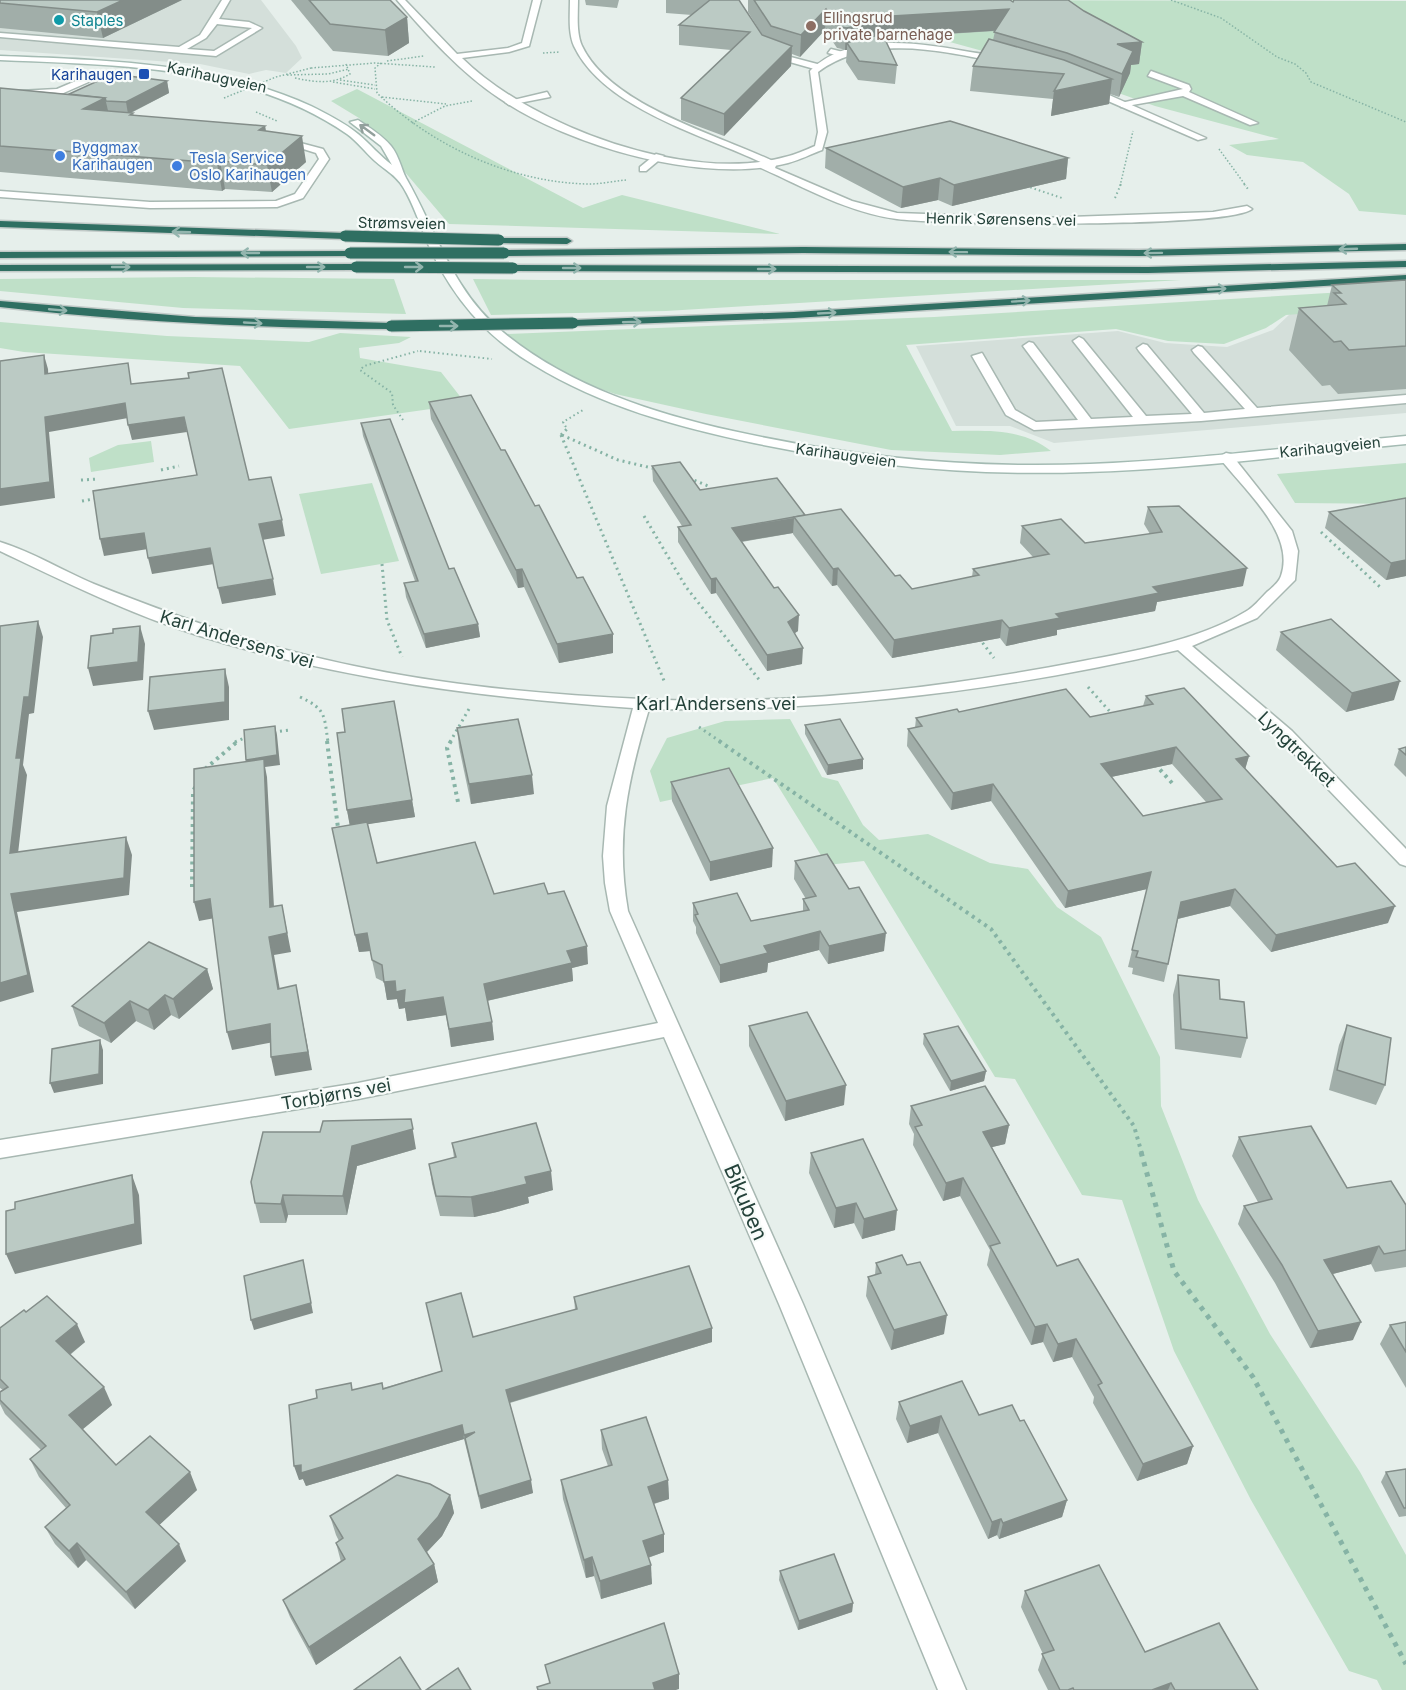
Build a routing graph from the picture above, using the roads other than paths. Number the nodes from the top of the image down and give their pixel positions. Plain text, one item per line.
1 (226, 0) edge
2 (401, 0) edge
3 (537, 0) edge
4 (574, 0) edge
5 (214, 21) junction
6 (0, 35) edge
7 (763, 45) edge
8 (168, 50) junction
9 (831, 51) dead end
10 (456, 54) junction
11 (844, 55) junction
12 (0, 56) edge
13 (1009, 63) edge
14 (818, 67) junction
15 (1151, 74) dead end
16 (90, 78) dead end
17 (1076, 84) edge
18 (1184, 93) junction
19 (0, 95) edge
20 (547, 95) dead end
21 (506, 99) junction
22 (1124, 105) junction
23 (1252, 123) dead end
24 (275, 137) edge
25 (1201, 138) road end
26 (659, 156) junction
27 (769, 165) junction
28 (643, 170) dead end
29 (400, 175) junction
30 (0, 194) edge
31 (1246, 209) road end
32 (0, 224) edge
33 (1406, 247) edge
34 (803, 250) junction
35 (0, 255) edge
36 (1406, 264) edge
37 (0, 268) edge
38 (1406, 278) edge
39 (0, 303) edge
40 (1079, 341) dead end
41 (1029, 346) dead end
42 (1143, 348) dead end
43 (1198, 350) dead end
44 (978, 356) dead end
45 (1406, 399) edge
46 (1253, 411) junction
47 (1201, 417) junction
48 (1142, 420) junction
49 (1087, 423) junction
50 (1406, 440) edge
51 (1226, 457) junction
52 (0, 546) edge
53 (1181, 645) junction
54 (642, 704) junction
55 (1406, 860) edge
56 (670, 1028) junction
57 (0, 1149) edge
58 (952, 1690) edge

1 - 5 street
2 - 10 street, Henrik Sørensens vei
3 - 10 street
4 - 27 street
5 - 8 street
5 - 8 street
6 - 8 street
7 - 14 street
9 - 11 street
10 - 21 street, Henrik Sørensens vei
11 - 13 street
11 - 14 street
12 - 29 street, Karihaugveien
29 -> 12 street, Karihaugveien
14 - 27 street, Henrik Sørensens vei
15 - 18 street
16 - 19 street
17 - 22 street
18 - 22 street
18 - 23 street
20 - 21 street
21 - 26 street, Henrik Sørensens vei
22 - 25 street
24 - 30 street
26 - 27 street, Henrik Sørensens vei
26 - 28 street
27 - 31 street, Henrik Sørensens vei
29 - 51 street, Karihaugveien
34 -> 32 highway, Strømsveien, bridge
33 -> 34 highway
34 -> 35 highway, bridge
37 -> 36 highway, bridge
39 -> 38 highway, bridge
40 - 48 street
41 - 49 street
42 - 47 street
43 - 46 street
44 - 49 street
45 - 46 street
46 - 47 street
47 - 48 street
48 - 49 street
50 - 51 street, Karihaugveien
51 - 53 street, Karl Andersens vei
52 - 54 street, Karl Andersens vei
53 - 54 street, Karl Andersens vei
53 - 55 street, Lyngtrekket
54 - 56 street, Bikuben
56 - 57 street, Torbjørns vei
56 - 58 street, Bikuben

